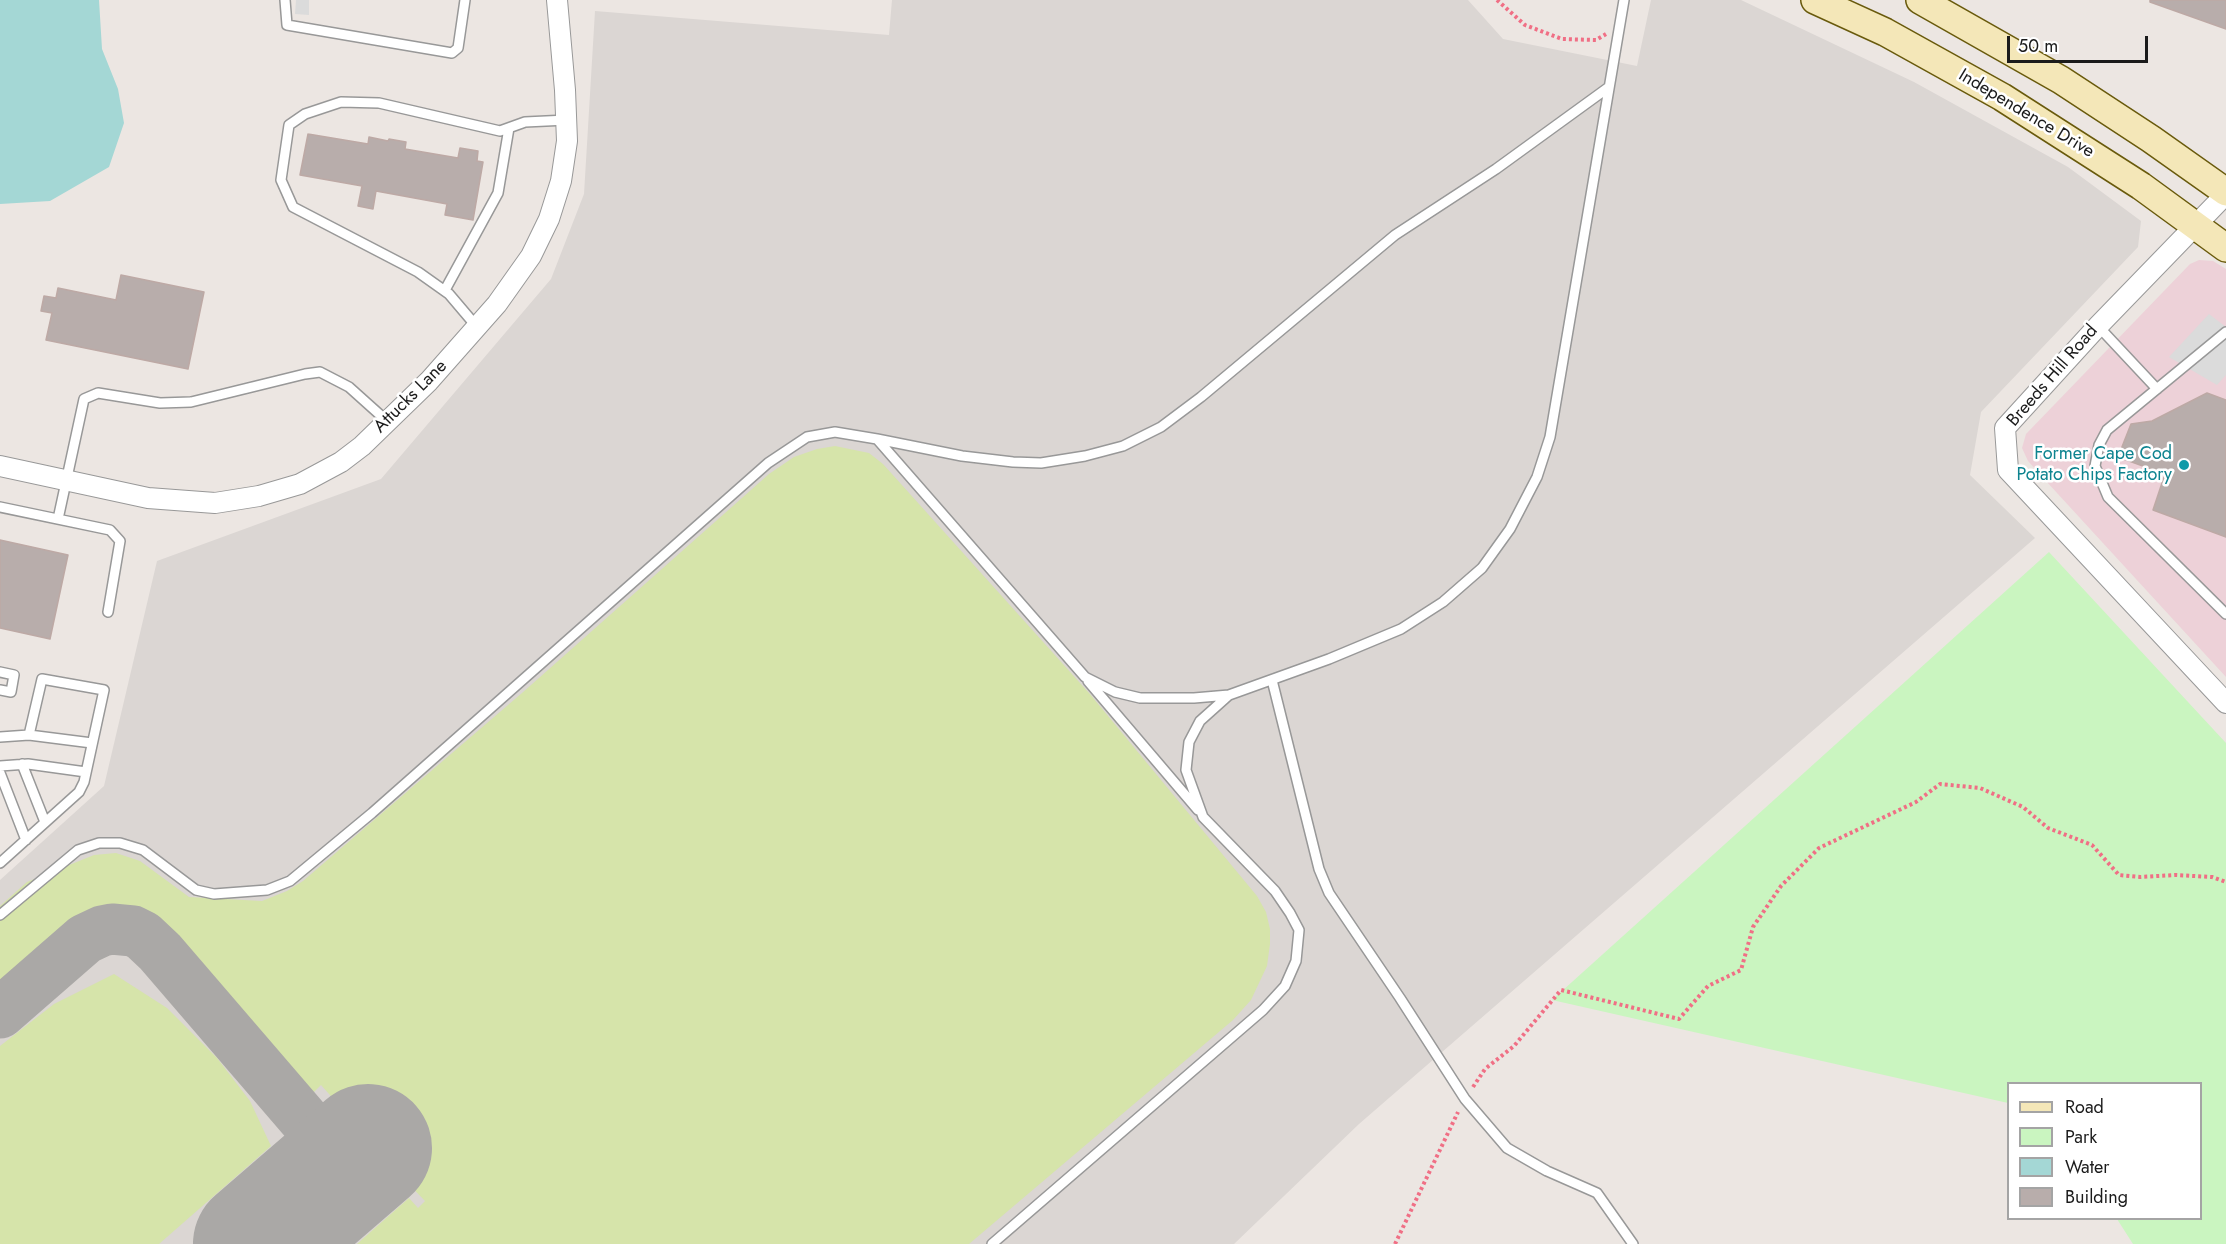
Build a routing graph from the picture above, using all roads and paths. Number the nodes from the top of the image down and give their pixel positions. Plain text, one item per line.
1 (285, 0) edge
2 (465, 0) edge
3 (557, 0) edge
4 (1497, 0) edge
5 (1624, 0) edge
6 (1815, 0) edge
7 (1920, 0) edge
8 (1618, 27) junction
9 (1609, 87) junction
10 (567, 120) junction
11 (509, 128) junction
12 (2226, 193) edge
13 (2197, 225) junction
14 (2226, 248) edge
15 (445, 290) junction
16 (2098, 326) junction
17 (477, 327) junction
18 (2226, 332) edge
19 (2157, 389) junction
20 (388, 422) junction
21 (877, 439) junction
22 (0, 466) edge
23 (67, 481) junction
24 (0, 507) edge
25 (58, 519) junction
26 (108, 612) dead end
27 (2226, 614) edge
28 (0, 672) edge
29 (1085, 677) junction
30 (1272, 680) junction
31 (0, 690) edge
32 (1229, 694) junction
33 (2226, 703) edge
34 (29, 735) junction
35 (0, 737) edge
36 (93, 743) junction
37 (22, 764) junction
38 (0, 766) edge
39 (86, 772) junction
40 (0, 773) edge
41 (1203, 817) junction
42 (45, 822) junction
43 (26, 840) junction
44 (0, 863) edge
45 (2226, 882) edge
46 (0, 915) edge
47 (1465, 1099) junction
48 (992, 1244) edge
49 (1395, 1244) edge
50 (1633, 1244) edge

1 - 2 lane
3 - 10 street, Attucks Lane
4 - 8 path
5 - 8 lane
6 - 13 street, Independence Drive
7 - 12 street
8 - 9 lane
9 - 21 lane
9 - 30 lane
10 - 11 lane
10 - 17 street, Attucks Lane
11 - 15 lane
11 - 15 lane
12 - 13 street, Breeds Hill Road
13 - 14 street, Independence Drive
13 - 16 street, Breeds Hill Road
15 - 17 lane
16 - 19 lane
16 - 33 street, Breeds Hill Road
17 - 20 street, Attucks Lane
18 - 19 lane
19 - 27 lane
20 - 23 street, Attucks Lane
20 - 23 lane
21 - 29 lane
21 - 46 lane
22 - 23 street, Attucks Lane
23 - 25 lane
24 - 25 lane
25 - 26 lane
28 - 31 lane
29 - 32 lane
29 - 41 lane
30 - 32 lane
30 - 47 lane
32 - 41 lane
34 - 35 lane
34 - 36 lane
34 - 36 lane
36 - 39 lane
37 - 38 lane
37 - 39 lane
37 - 42 lane
39 - 42 lane
40 - 43 lane
41 - 48 lane
42 - 43 lane
43 - 44 lane
45 - 47 path
47 - 49 path
47 - 50 lane

